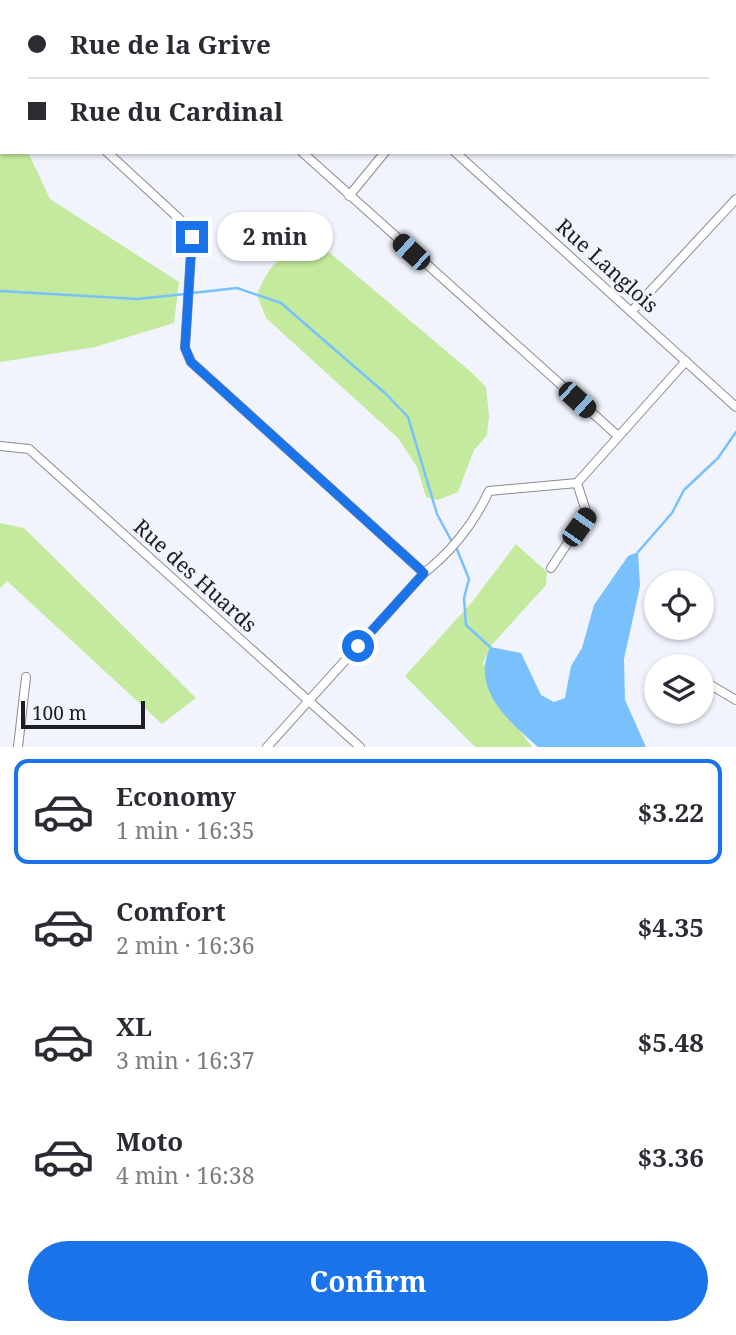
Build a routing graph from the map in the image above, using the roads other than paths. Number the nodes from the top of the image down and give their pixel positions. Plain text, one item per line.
1 (109, 154) edge
2 (304, 154) edge
3 (383, 154) edge
4 (457, 154) edge
5 (349, 196) junction
6 (736, 199) edge
7 (631, 312) junction
8 (686, 361) junction
9 (736, 407) edge
10 (618, 436) junction
11 (0, 446) edge
12 (577, 483) junction
13 (551, 568) dead end
14 (424, 573) junction
15 (26, 677) dead end
16 (714, 687) edge
17 (736, 700) edge
18 (308, 701) junction
19 (18, 747) edge
20 (267, 747) edge
21 (360, 747) edge

1 - 14 street
2 - 5 street
3 - 5 street
4 - 7 street, Rue Langlois
5 - 10 street
6 - 7 street
7 - 8 street, Rue Langlois
8 - 9 street, Rue Langlois
8 - 10 street
10 - 12 street
11 - 18 street, Rue des Huards
12 - 13 street
12 - 14 street
14 - 18 street
15 - 19 street
16 - 17 street
18 - 20 street
18 - 21 street, Rue des Huards

